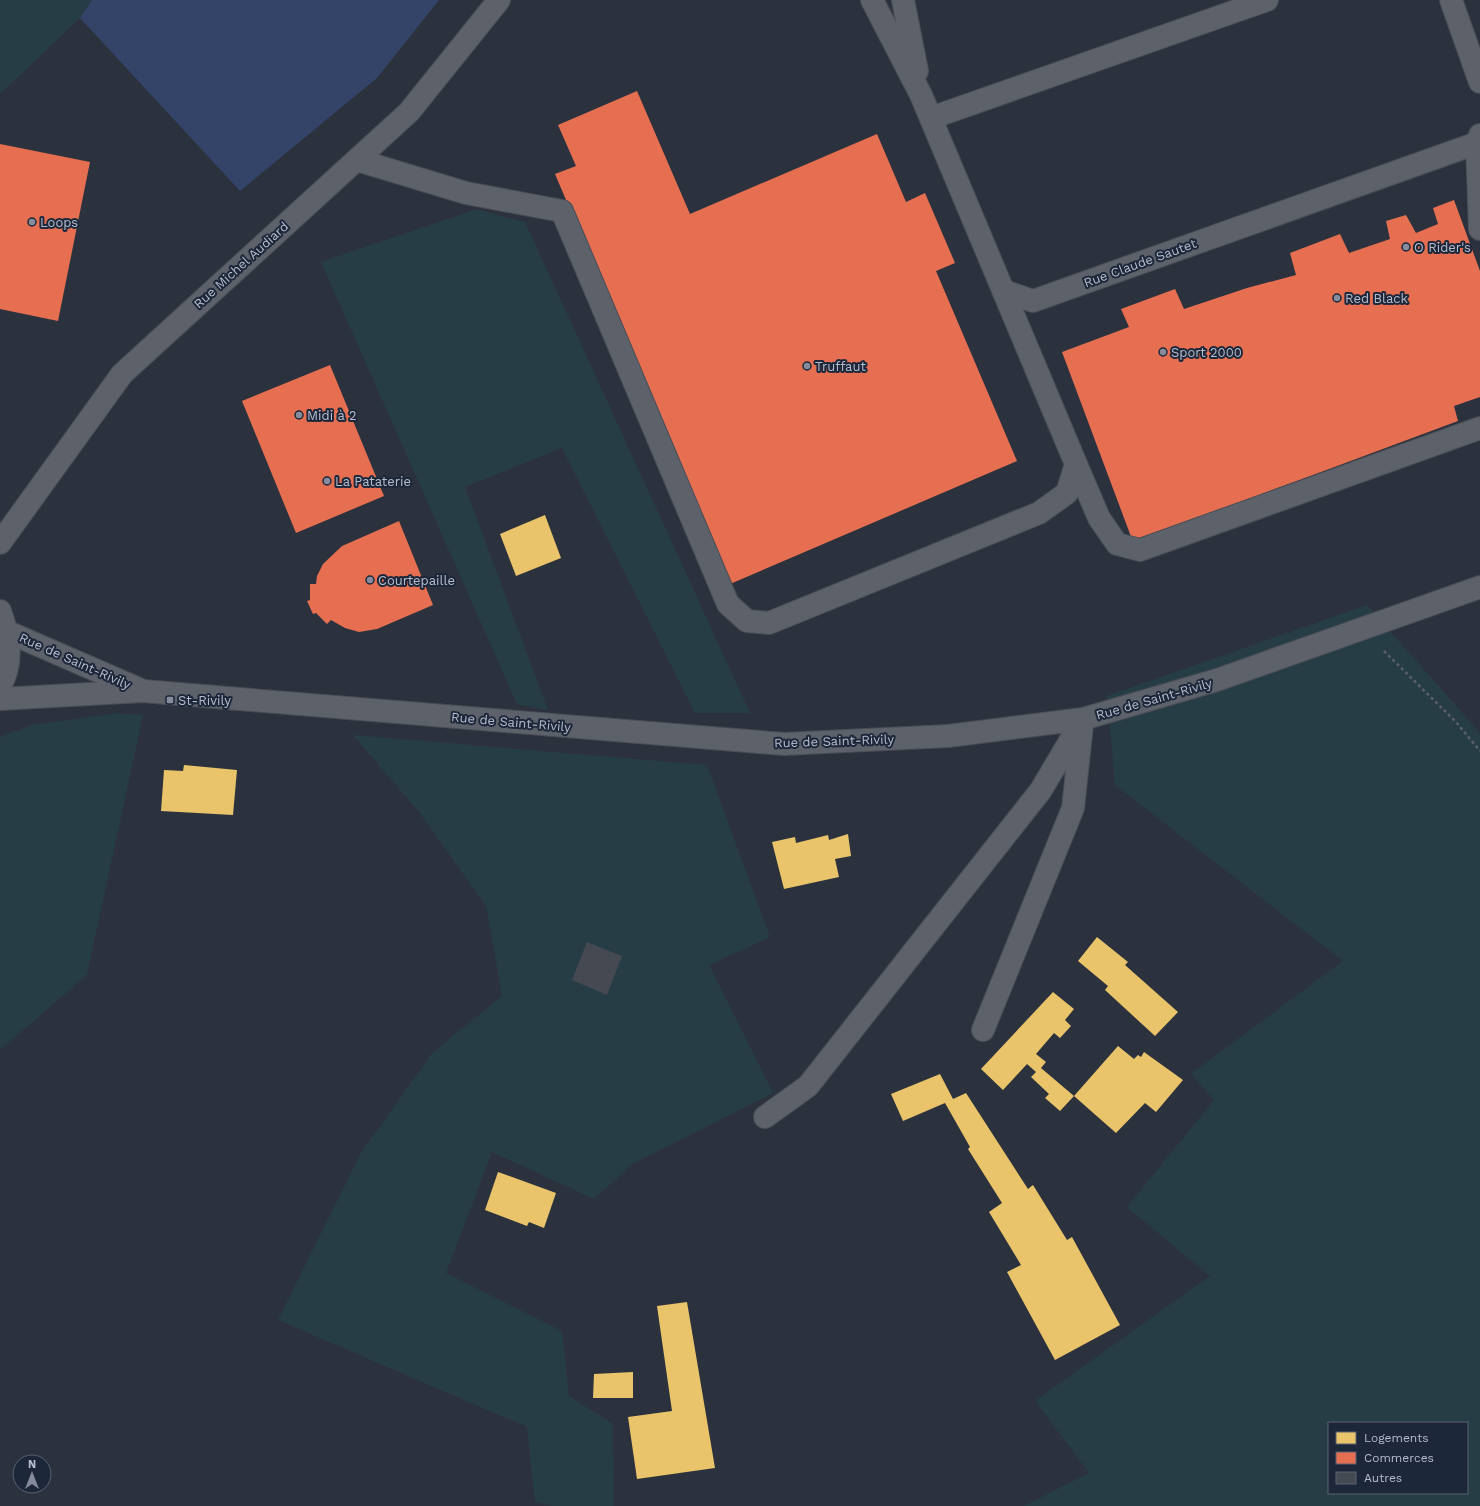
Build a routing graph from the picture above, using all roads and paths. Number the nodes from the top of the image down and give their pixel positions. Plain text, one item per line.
1 (499, 0) edge
2 (872, 0) edge
3 (903, 0) edge
4 (1267, 0) edge
5 (1451, 0) edge
6 (1480, 82) edge
7 (921, 95) junction
8 (931, 118) junction
9 (1478, 139) edge
10 (357, 160) junction
11 (1480, 229) edge
12 (1004, 291) junction
13 (1480, 428) edge
14 (1076, 464) junction
15 (0, 543) edge
16 (1480, 587) edge
17 (0, 612) edge
18 (1358, 630) junction
19 (8, 632) junction
20 (0, 686) edge
21 (143, 691) junction
22 (0, 699) edge
23 (1083, 719) junction
24 (1480, 751) edge
25 (983, 1030) dead end
26 (766, 1118) dead end

1 - 10 street, Rue Michel Audiard
2 - 7 street
3 - 7 street
4 - 8 street
5 - 6 street
7 - 8 street
8 - 12 street
9 - 11 street
9 - 12 street, Rue Claude Sautet
10 - 14 street
10 - 15 street, Rue Michel Audiard
12 - 14 street
13 - 14 street
16 - 18 street, Rue de Saint-Rivily
17 - 19 street
18 - 23 street, Rue de Saint-Rivily
18 - 24 path
19 - 20 street
19 - 21 street, Rue de Saint-Rivily
21 - 22 street, Rue de Saint-Rivily
21 - 23 street, Rue de Saint-Rivily
23 - 25 street
23 - 26 street

